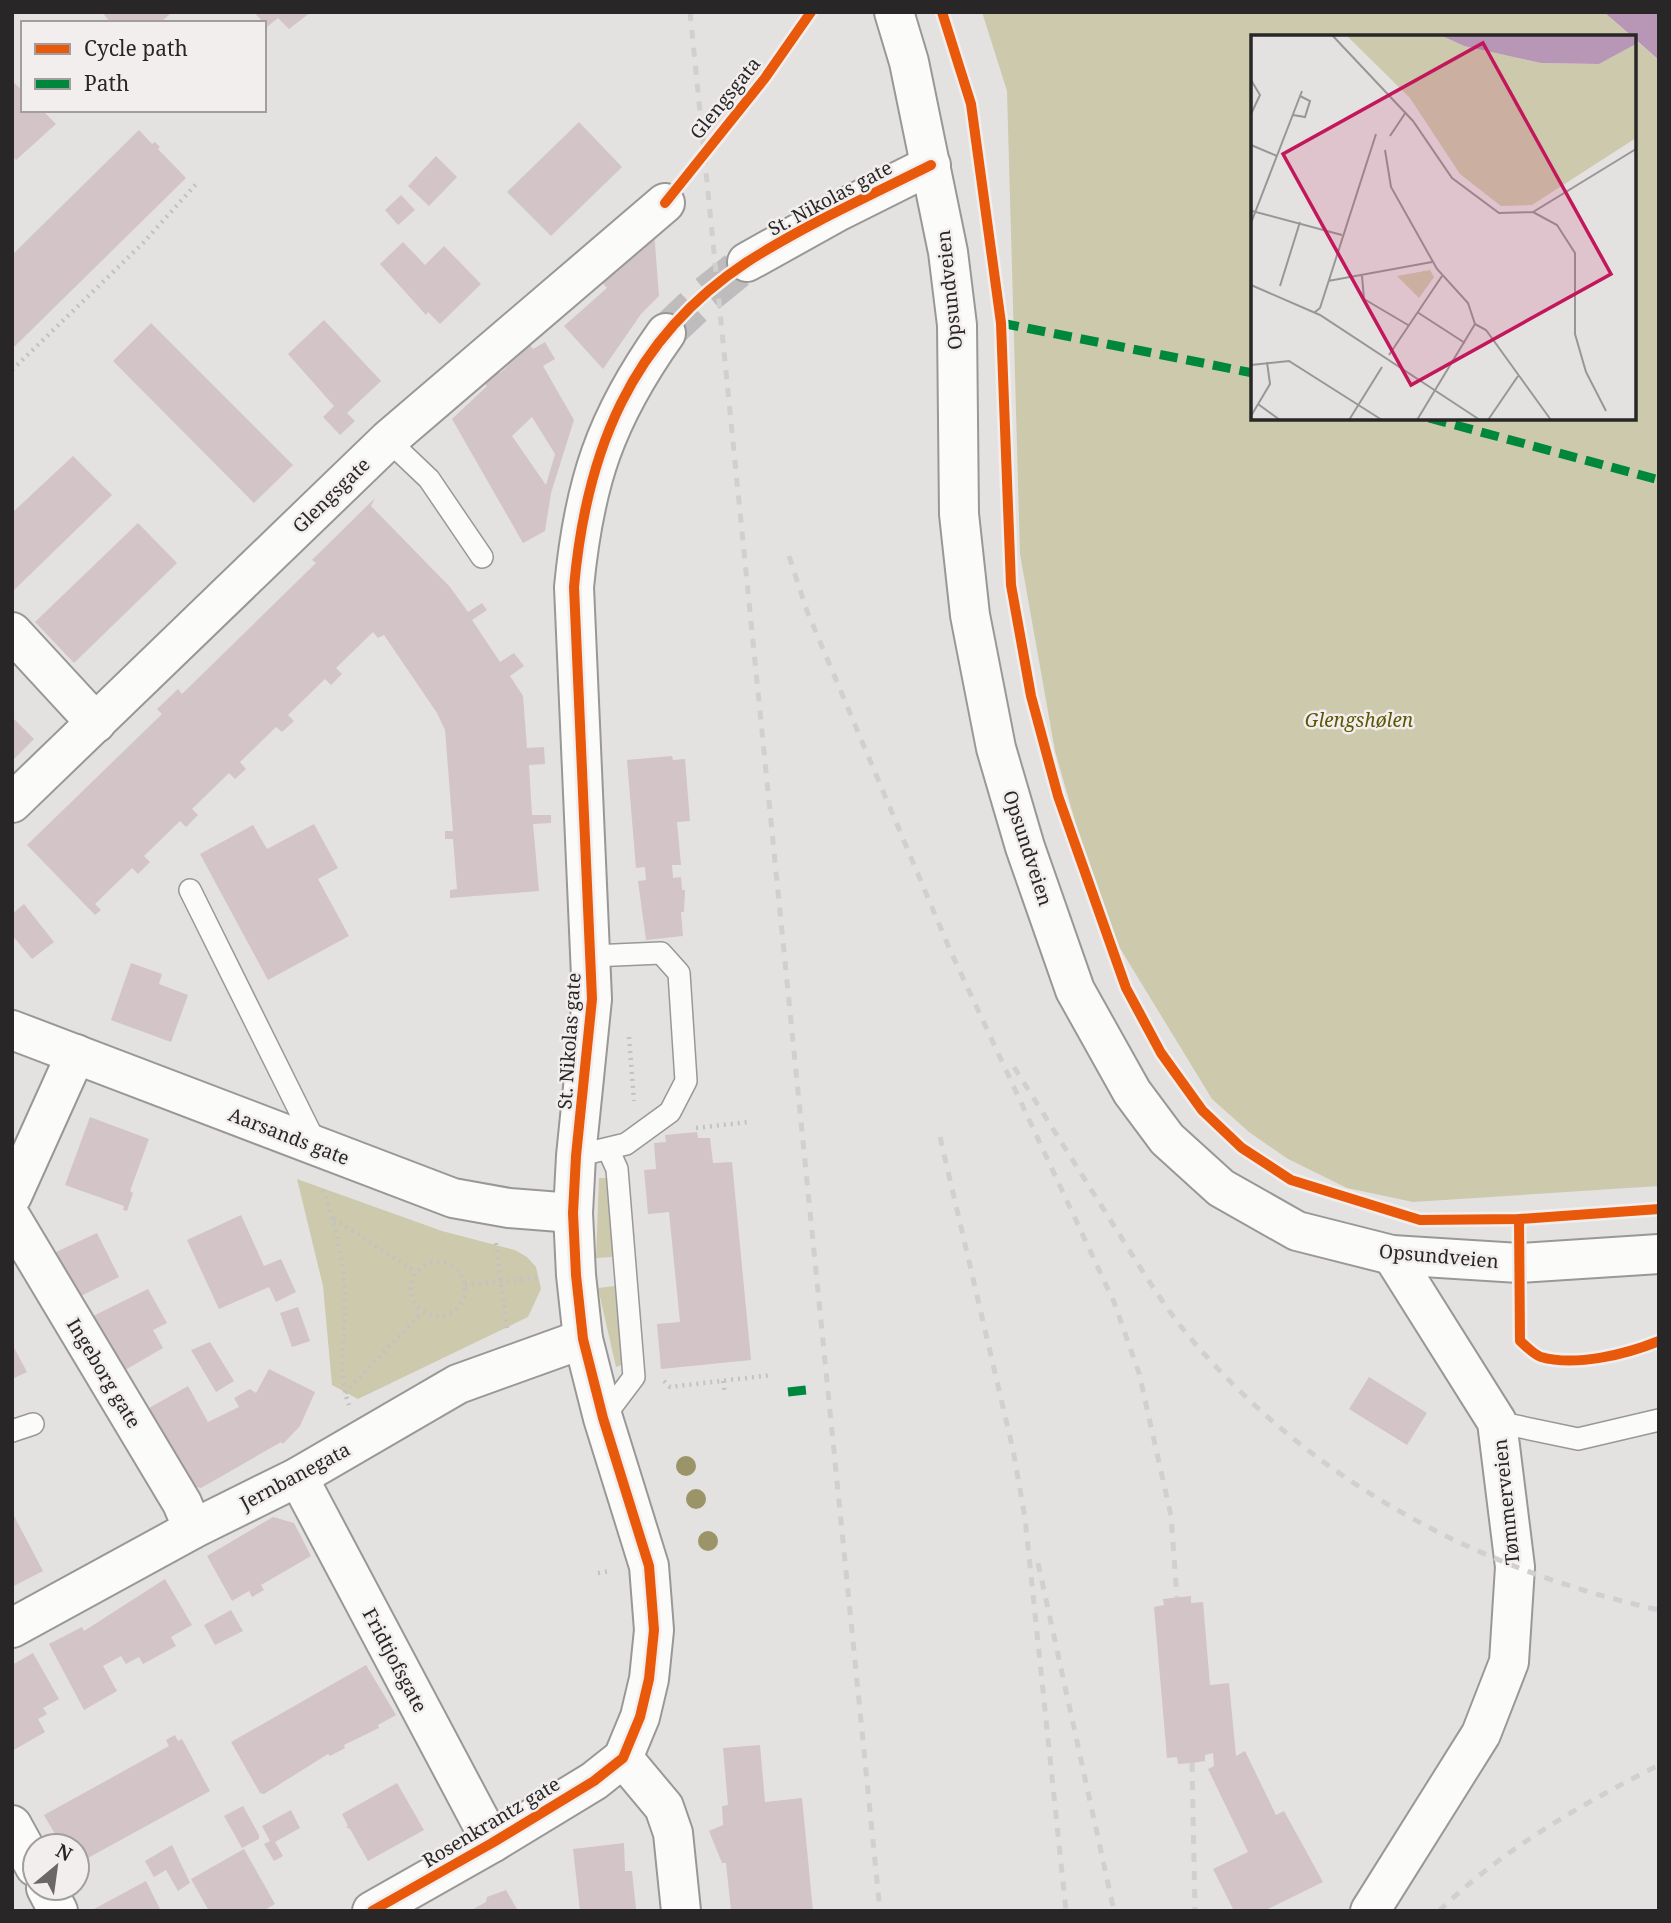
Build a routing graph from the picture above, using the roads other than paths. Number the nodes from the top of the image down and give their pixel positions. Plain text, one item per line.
1 (894, 12) edge
2 (931, 165) junction
3 (664, 203) dead end
4 (747, 262) tunnel mouth
5 (666, 333) tunnel mouth
6 (388, 440) junction
7 (482, 556) dead end
8 (12, 632) edge
9 (96, 723) junction
10 (12, 803) edge
11 (190, 890) dead end
12 (592, 956) junction
13 (12, 1030) edge
14 (76, 1054) junction
15 (592, 1152) junction
16 (318, 1163) junction
17 (12, 1196) edge
18 (573, 1213) junction
19 (12, 1219) edge
20 (1659, 1254) edge
21 (1392, 1255) junction
22 (583, 1339) junction
23 (603, 1418) junction
24 (1659, 1420) edge
25 (1497, 1422) junction
26 (33, 1424) dead end
27 (12, 1431) edge
28 (298, 1477) junction
29 (193, 1529) junction
30 (12, 1628) edge
31 (623, 1758) junction
32 (12, 1825) edge
33 (21, 1841) edge
34 (492, 1843) junction
35 (372, 1911) edge
36 (681, 1911) edge
37 (1370, 1911) edge

1 - 2 street, Opsundveien
2 - 4 street, St. Nikolas gate
2 - 21 street, Opsundveien
3 - 6 street, Glengsgate
5 - 12 street, St. Nikolas gate
6 - 7 lane
6 - 9 street, Glengsgate
8 - 9 street
9 - 10 street, Glengsgate
11 - 16 lane
12 - 15 street, St. Nikolas gate
12 - 15 lane
13 - 14 street, Aarsands gate
14 - 16 street, Aarsands gate
14 - 17 street
15 - 18 street, St. Nikolas gate
15 - 23 lane
16 - 18 street, Aarsands gate
18 - 22 street, St. Nikolas gate
19 - 29 street, Ingeborg gate
20 - 21 street, Opsundveien
21 - 25 street, Tømmerveien
22 - 23 street, St. Nikolas gate
22 - 28 street, Jernbanegata
23 - 31 street, St. Nikolas gate
24 - 25 lane
25 - 37 street, Tømmerveien
26 - 27 lane
28 - 29 street, Jernbanegata
28 - 34 street, Fridtjofsgate
29 - 30 street, Jernbanegata
31 - 34 street, Rosenkrantz gate
31 - 36 street
32 - 33 street
34 - 35 street, Rosenkrantz gate

